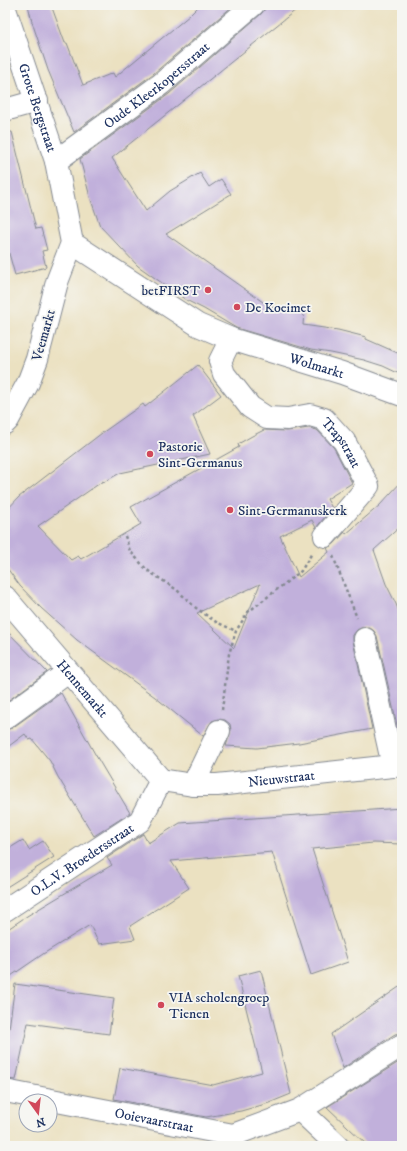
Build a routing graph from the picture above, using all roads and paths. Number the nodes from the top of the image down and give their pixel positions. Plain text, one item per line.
1 (253, 5) edge
2 (5, 9) edge
3 (37, 102) junction
4 (5, 110) edge
5 (56, 161) junction
6 (72, 243) junction
7 (231, 339) junction
8 (402, 395) edge
9 (5, 423) edge
10 (125, 536) dead end
11 (328, 544) junction
12 (5, 596) edge
13 (236, 631) junction
14 (365, 639) joint
15 (68, 672) junction
16 (5, 718) edge
17 (219, 731) joint
18 (397, 765) edge
19 (160, 780) junction
20 (193, 785) junction
21 (5, 910) edge
22 (402, 1045) edge
23 (5, 1091) edge
24 (300, 1110) junction
25 (338, 1146) edge

1 - 5 street, Oude Kleerkopersstraat
2 - 3 street, Grote Bergstraat
3 - 4 street
3 - 5 street, Grote Bergstraat
5 - 6 street
6 - 7 street
6 - 9 street, Veemarkt
7 - 8 street, Wolmarkt
7 - 11 street, Trapstraat
10 - 13 path
11 - 13 path
11 - 14 path
12 - 15 street, Hennemarkt
13 - 17 path
14 - 18 street
15 - 16 street
15 - 19 street, Hennemarkt
17 - 20 street
18 - 20 street, Nieuwstraat
19 - 20 street, Nieuwstraat
19 - 21 street, O.L.V. Broedersstraat
22 - 24 street, Ooievaarstraat
23 - 24 street, Ooievaarstraat
24 - 25 street

